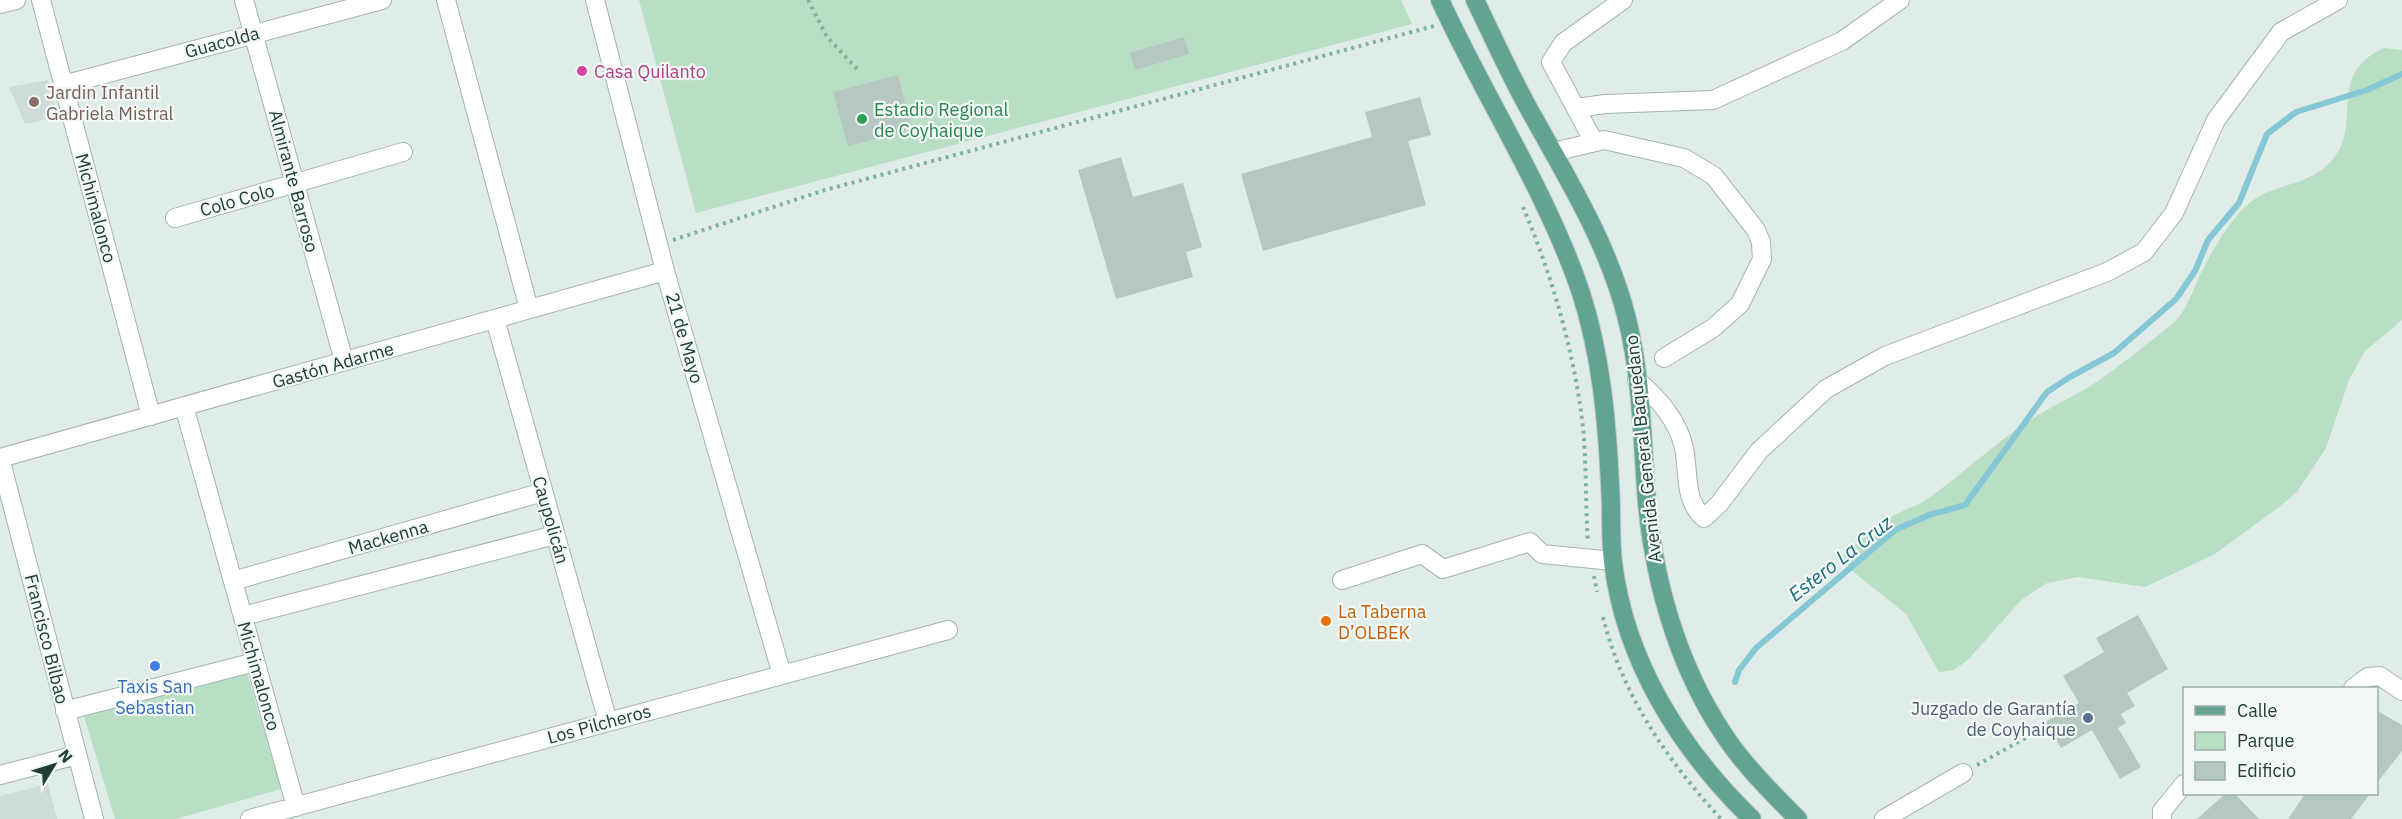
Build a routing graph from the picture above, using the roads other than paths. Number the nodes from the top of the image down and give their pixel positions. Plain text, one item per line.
1 (16, 0) edge
2 (41, 0) edge
3 (244, 0) edge
4 (382, 0) edge
5 (446, 0) edge
6 (595, 0) edge
7 (1440, 0) edge
8 (1475, 0) edge
9 (1623, 0) edge
10 (1900, 0) edge
11 (2338, 0) edge
12 (0, 4) edge
13 (254, 34) junction
14 (63, 85) junction
15 (1577, 108) junction
16 (1594, 142) junction
17 (403, 152) dead end
18 (1553, 152) junction
19 (295, 184) junction
20 (175, 218) dead end
21 (665, 271) junction
22 (529, 309) junction
23 (495, 319) junction
24 (1664, 358) dead end
25 (344, 361) junction
26 (1637, 380) junction
27 (184, 406) junction
28 (151, 416) junction
29 (0, 458) edge
30 (543, 492) junction
31 (555, 535) junction
32 (1613, 561) junction
33 (1342, 580) dead end
34 (233, 581) junction
35 (243, 616) junction
36 (948, 630) dead end
37 (255, 662) junction
38 (782, 675) junction
39 (2354, 687) edge
40 (2402, 691) edge
41 (65, 711) junction
42 (608, 722) junction
43 (77, 754) junction
44 (1, 768) edge
45 (1963, 773) road end
46 (2183, 785) edge
47 (296, 807) junction
48 (94, 819) edge
49 (250, 819) edge
50 (1752, 819) edge
51 (1798, 819) edge
52 (1884, 819) edge
53 (2162, 819) edge

1 - 12 street
2 - 14 street, Michimalonco
3 - 13 street, Almirante Barroso
4 - 13 street, Guacolda
5 - 22 street
6 - 21 street, 21 de Mayo
7 - 32 main road, Avenida General Baquedano
8 - 18 main road, Avenida General Baquedano
9 - 15 street
10 - 15 street
11 - 26 street
13 - 14 street, Guacolda
13 - 19 street, Almirante Barroso
14 - 28 street, Michimalonco
15 - 16 street
16 - 18 street
16 - 24 street
17 - 19 street, Colo Colo
18 - 26 main road, Avenida General Baquedano
19 - 20 street, Colo Colo
19 - 25 street, Almirante Barroso
21 - 22 street, Gastón Adarme
21 - 38 street, 21 de Mayo
22 - 23 street, Gastón Adarme
23 - 25 street, Gastón Adarme
23 - 30 street, Caupolicán
25 - 27 street, Gastón Adarme
26 - 51 main road, Avenida General Baquedano
27 - 28 street, Gastón Adarme
27 - 34 street, Michimalonco
28 - 29 street, Gastón Adarme
29 - 41 street, Francisco Bilbao
30 - 31 street, Caupolicán
30 - 34 street, Mackenna
31 - 35 street
31 - 42 street, Caupolicán
32 - 33 street
32 - 50 main road, Avenida General Baquedano
34 - 35 street, Michimalonco
35 - 37 street, Michimalonco
36 - 38 street, Los Pilcheros
37 - 41 street
37 - 47 street, Michimalonco
38 - 42 street, Los Pilcheros
39 - 40 street
41 - 43 street, Francisco Bilbao
42 - 47 street, Los Pilcheros
43 - 44 street
43 - 48 street, Francisco Bilbao
45 - 52 street
46 - 53 street
47 - 49 street, Los Pilcheros

